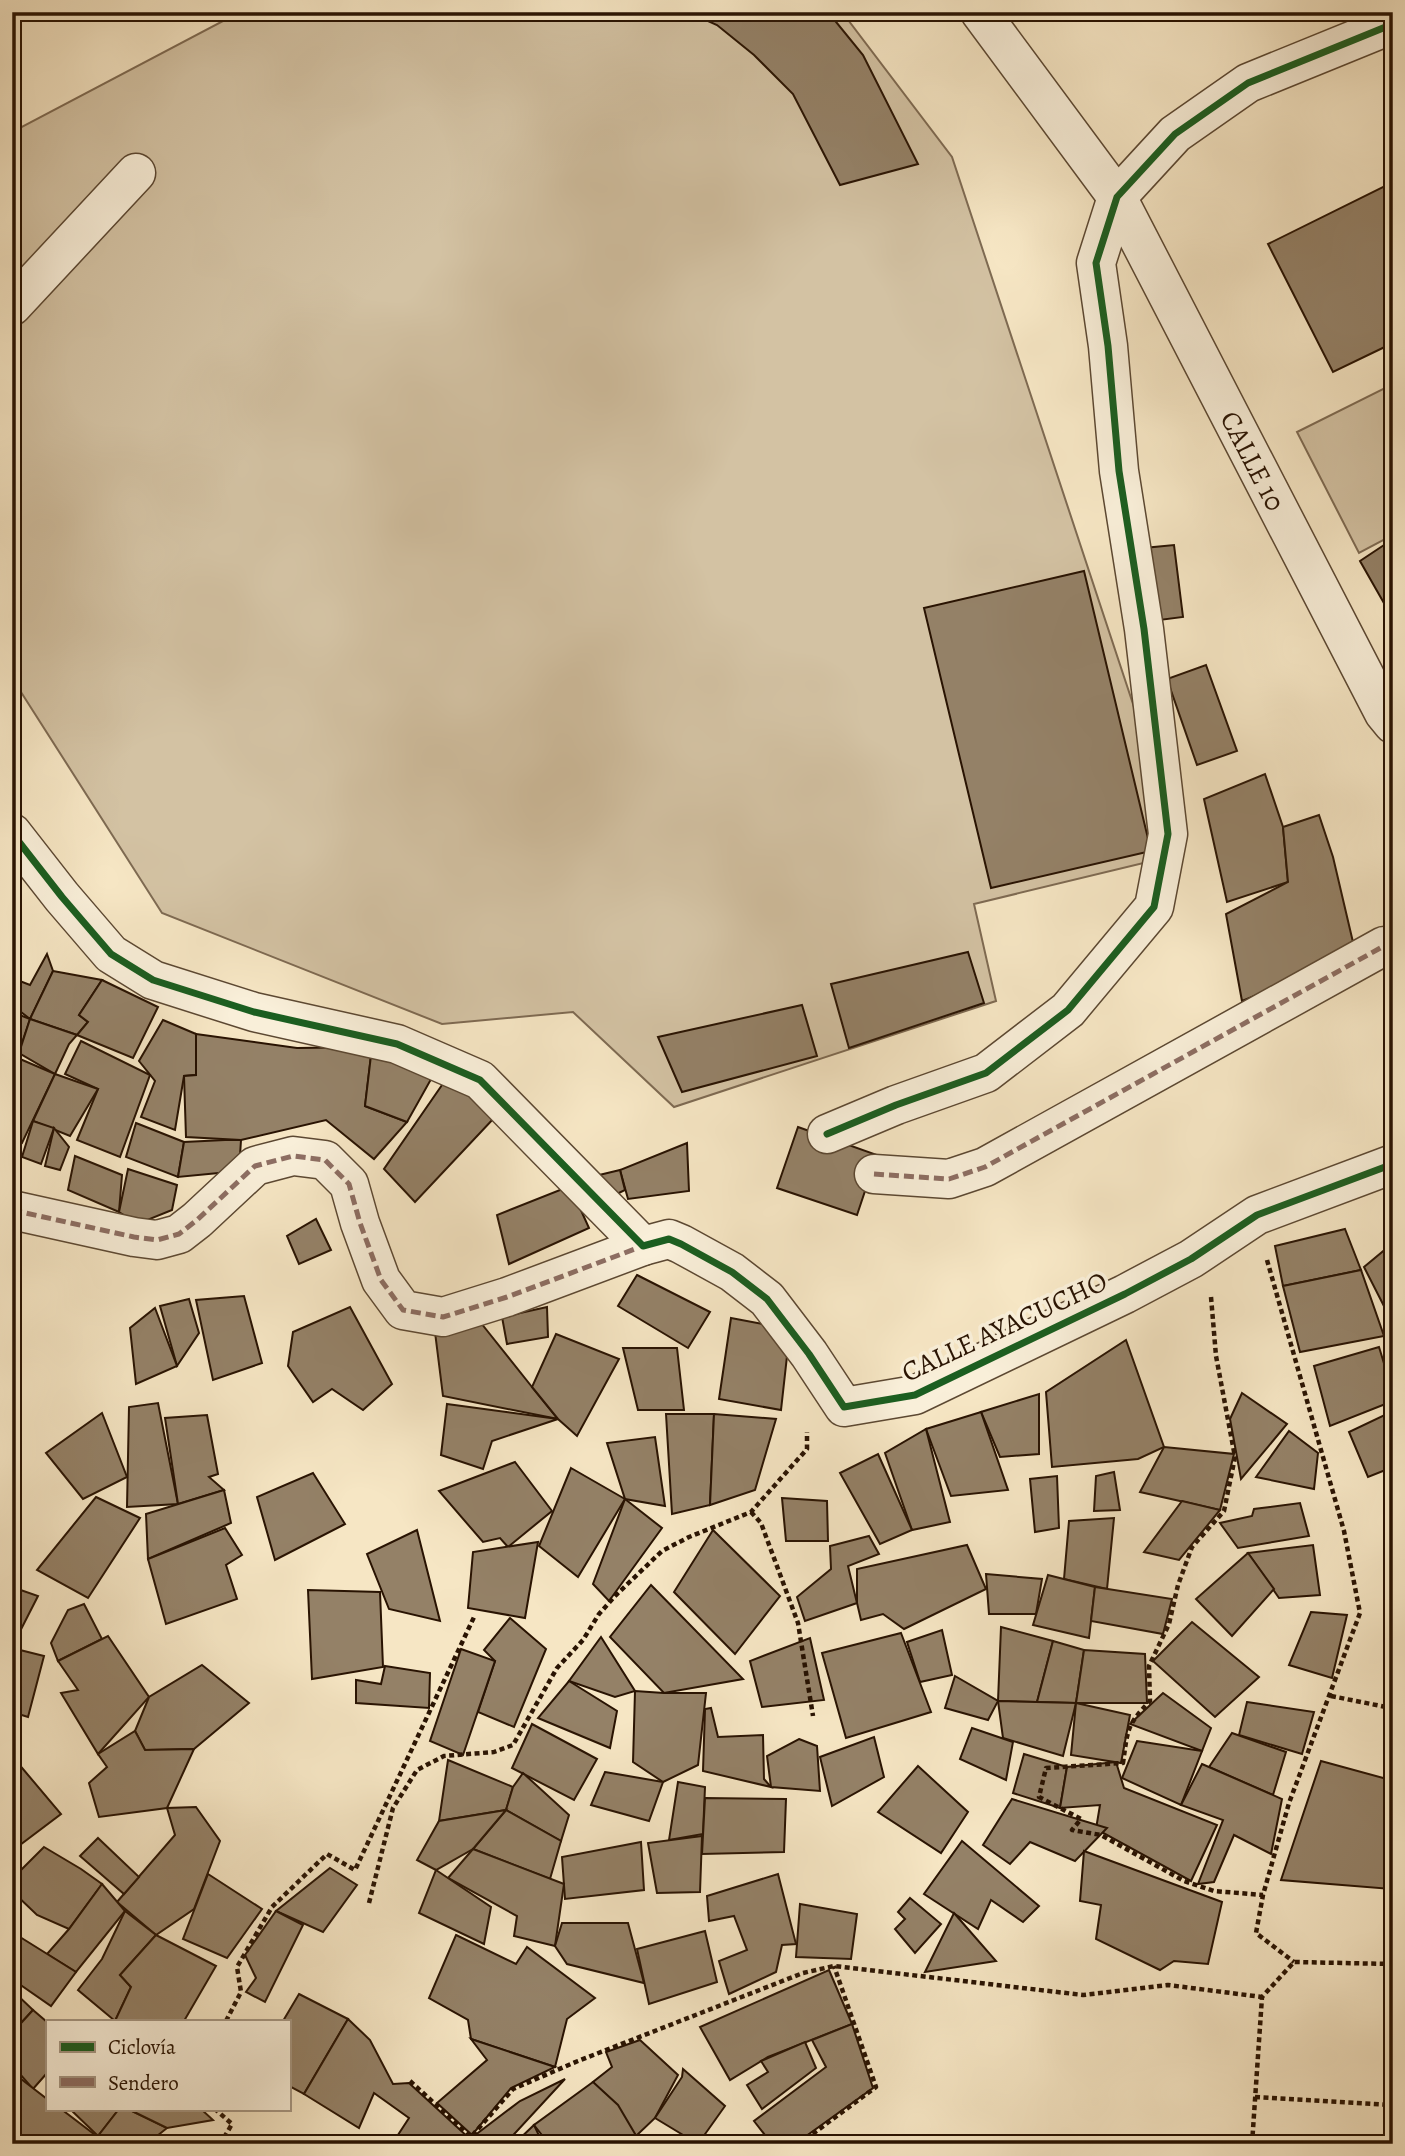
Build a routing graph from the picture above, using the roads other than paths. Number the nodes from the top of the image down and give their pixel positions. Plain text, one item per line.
1 (980, 12) edge
2 (1393, 24) edge
3 (136, 173) dead end
4 (1117, 197) junction
5 (12, 306) edge
6 (1393, 724) edge
7 (12, 833) edge
8 (1393, 946) edge
9 (827, 1134) dead end
10 (1393, 1164) edge
11 (874, 1174) dead end
12 (12, 1210) edge
13 (643, 1246) junction

1 - 4 street, CALLE 10
2 - 4 street
3 - 5 street
4 - 6 street, CALLE 10
4 - 9 street
7 - 13 street
8 - 11 street
10 - 13 street, CALLE AYACUCHO
12 - 13 street

